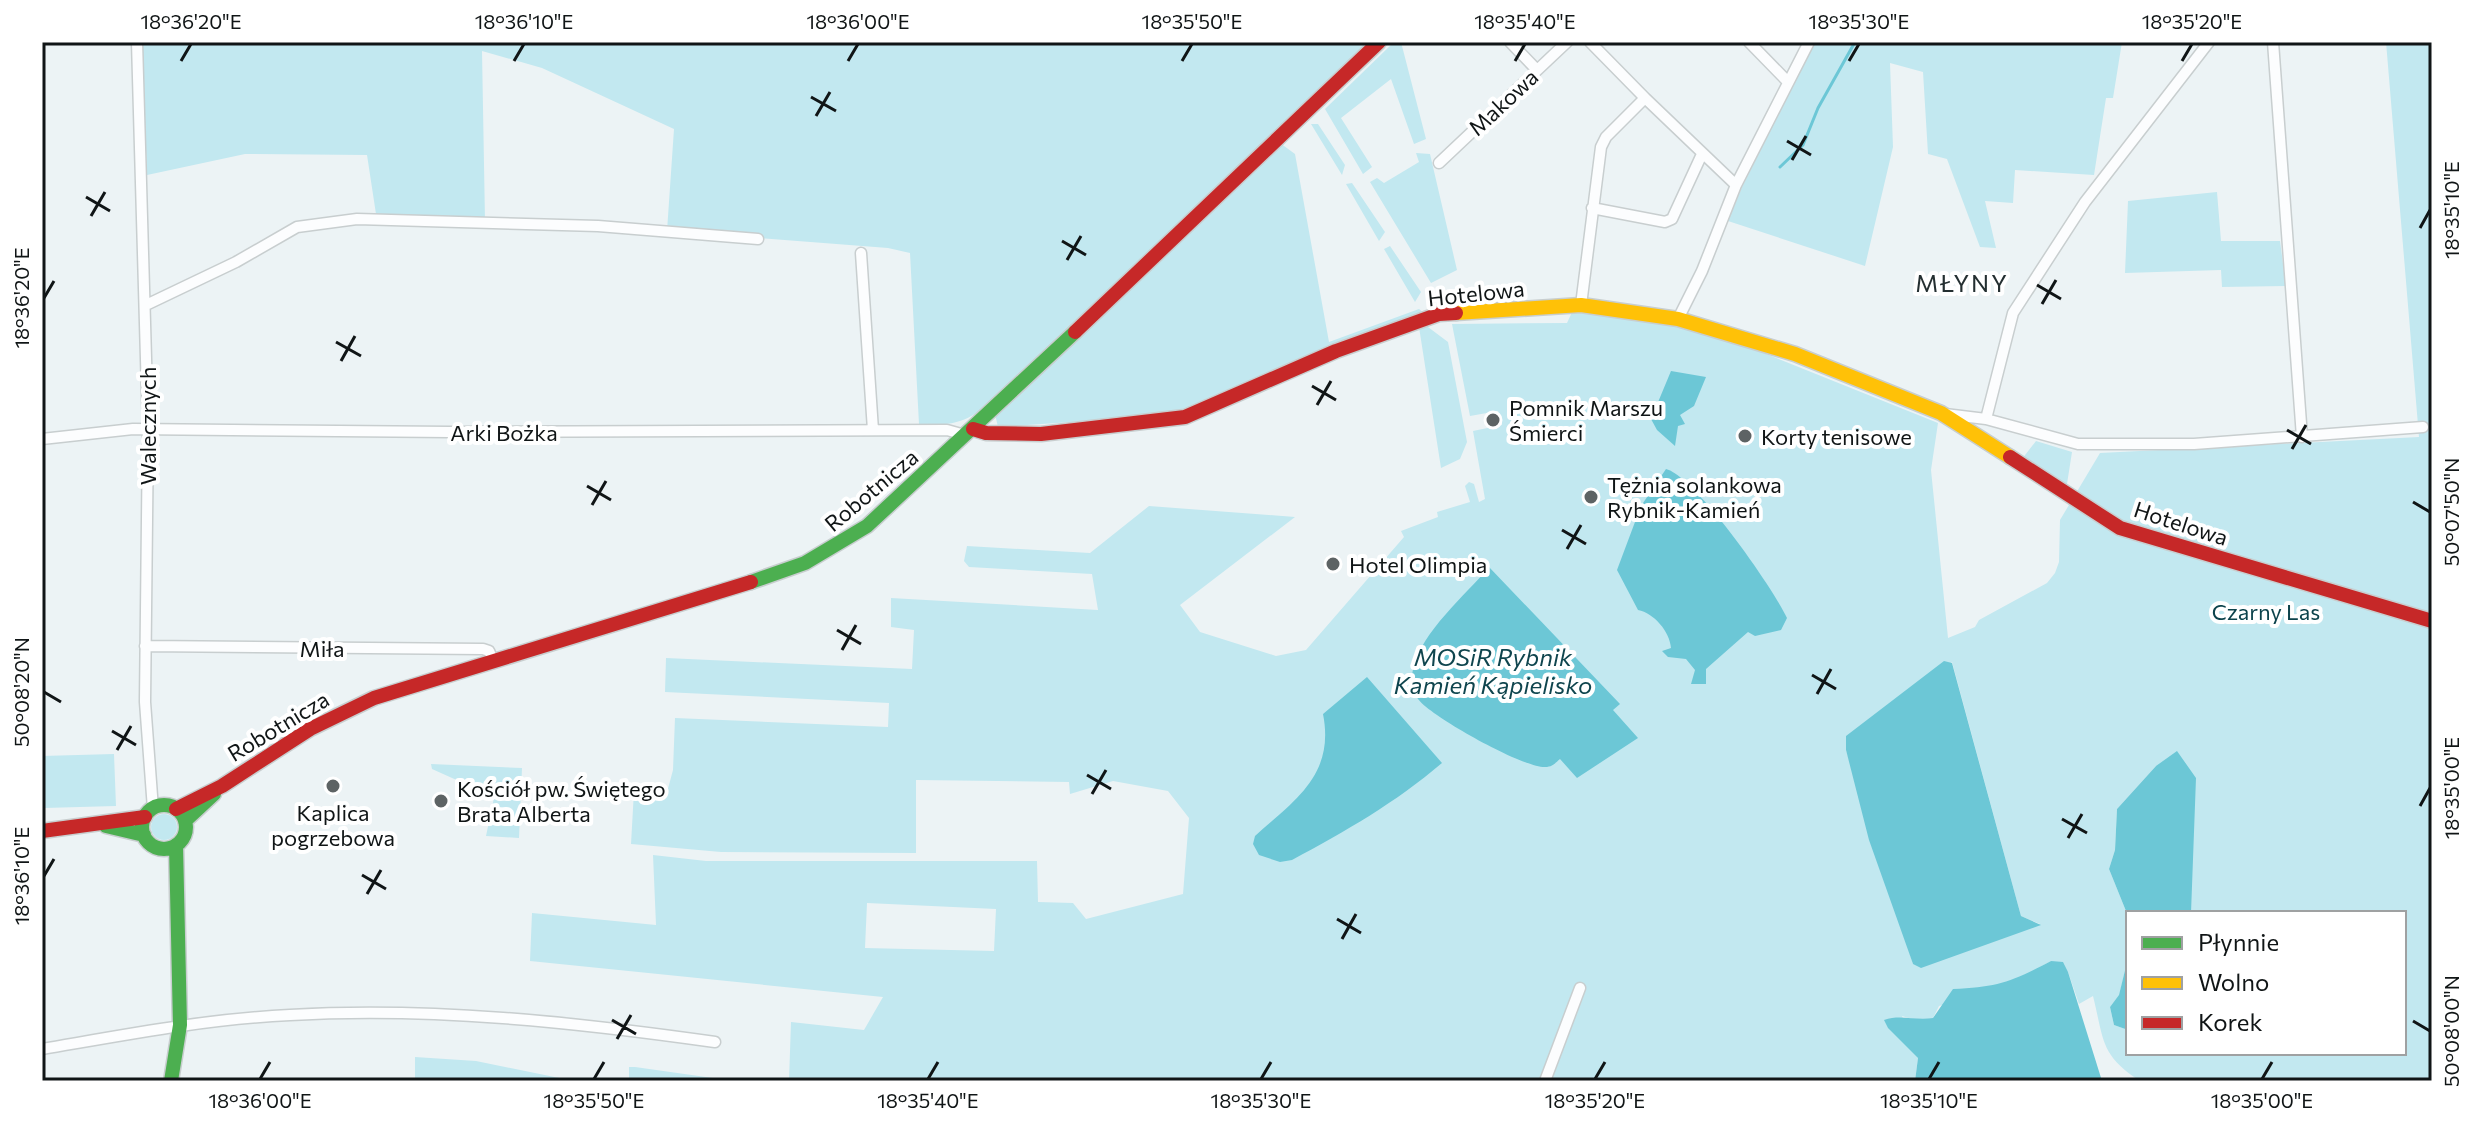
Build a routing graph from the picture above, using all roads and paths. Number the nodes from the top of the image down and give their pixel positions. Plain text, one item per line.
1 (137, 42) edge
2 (1379, 42) edge
3 (1510, 42) edge
4 (1567, 42) edge
5 (1590, 42) edge
6 (1749, 42) edge
7 (1809, 42) edge
8 (2209, 42) edge
9 (2273, 42) edge
10 (1537, 70) junction
11 (1788, 82) junction
12 (1645, 98) junction
13 (1702, 154) junction
14 (1439, 163) dead end
15 (1736, 185) junction
16 (1592, 208) junction
17 (758, 239) dead end
18 (861, 253) dead end
19 (146, 305) junction
20 (1581, 305) junction
21 (1678, 319) junction
22 (1941, 413) junction
23 (1986, 419) junction
24 (2423, 427) dead end
25 (148, 429) junction
26 (873, 430) junction
27 (969, 432) junction
28 (2302, 437) junction
29 (42, 439) edge
30 (2432, 621) edge
31 (145, 646) junction
32 (493, 660) junction
33 (149, 813) junction
34 (181, 815) junction
35 (94, 825) junction
36 (42, 831) edge
37 (144, 835) junction
38 (176, 845) junction
39 (159, 848) junction
40 (175, 880) junction
41 (1580, 988) dead end
42 (180, 1025) junction
43 (715, 1042) dead end
44 (42, 1049) edge
45 (171, 1081) edge
46 (1545, 1081) edge

1 - 19 street, Walecznych
2 - 27 street, Robotnicza
3 - 10 street
4 - 10 street, Makowa
5 - 12 street
6 - 11 street
7 - 11 street
8 - 23 street
9 - 28 street
10 - 14 street, Makowa
11 - 15 street
12 - 13 street
12 - 16 street
13 - 15 street
13 - 16 street
15 - 21 street
16 - 20 street
17 - 19 street
18 - 26 street
19 - 25 street, Walecznych
20 - 21 street, Hotelowa
20 - 27 street, Hotelowa
21 - 22 street, Hotelowa
22 - 23 street, Hotelowa
22 - 30 street, Hotelowa
23 - 28 street, Hotelowa
24 - 28 street, Hotelowa
25 - 26 street, Arki Bożka
25 - 29 street, Arki Bożka
25 - 31 street, Walecznych
26 - 27 street, Arki Bożka
27 - 32 street, Robotnicza
31 - 32 street, Miła
31 - 33 street, Walecznych
32 - 34 street, Robotnicza
33 - 34 street
33 - 35 street
33 - 37 street
34 - 38 street
35 - 36 street
35 - 37 street
37 - 39 street
38 - 39 street
38 - 40 street
39 - 40 street
40 - 42 street
41 - 46 street
42 - 43 street
42 - 44 street
42 - 45 street

